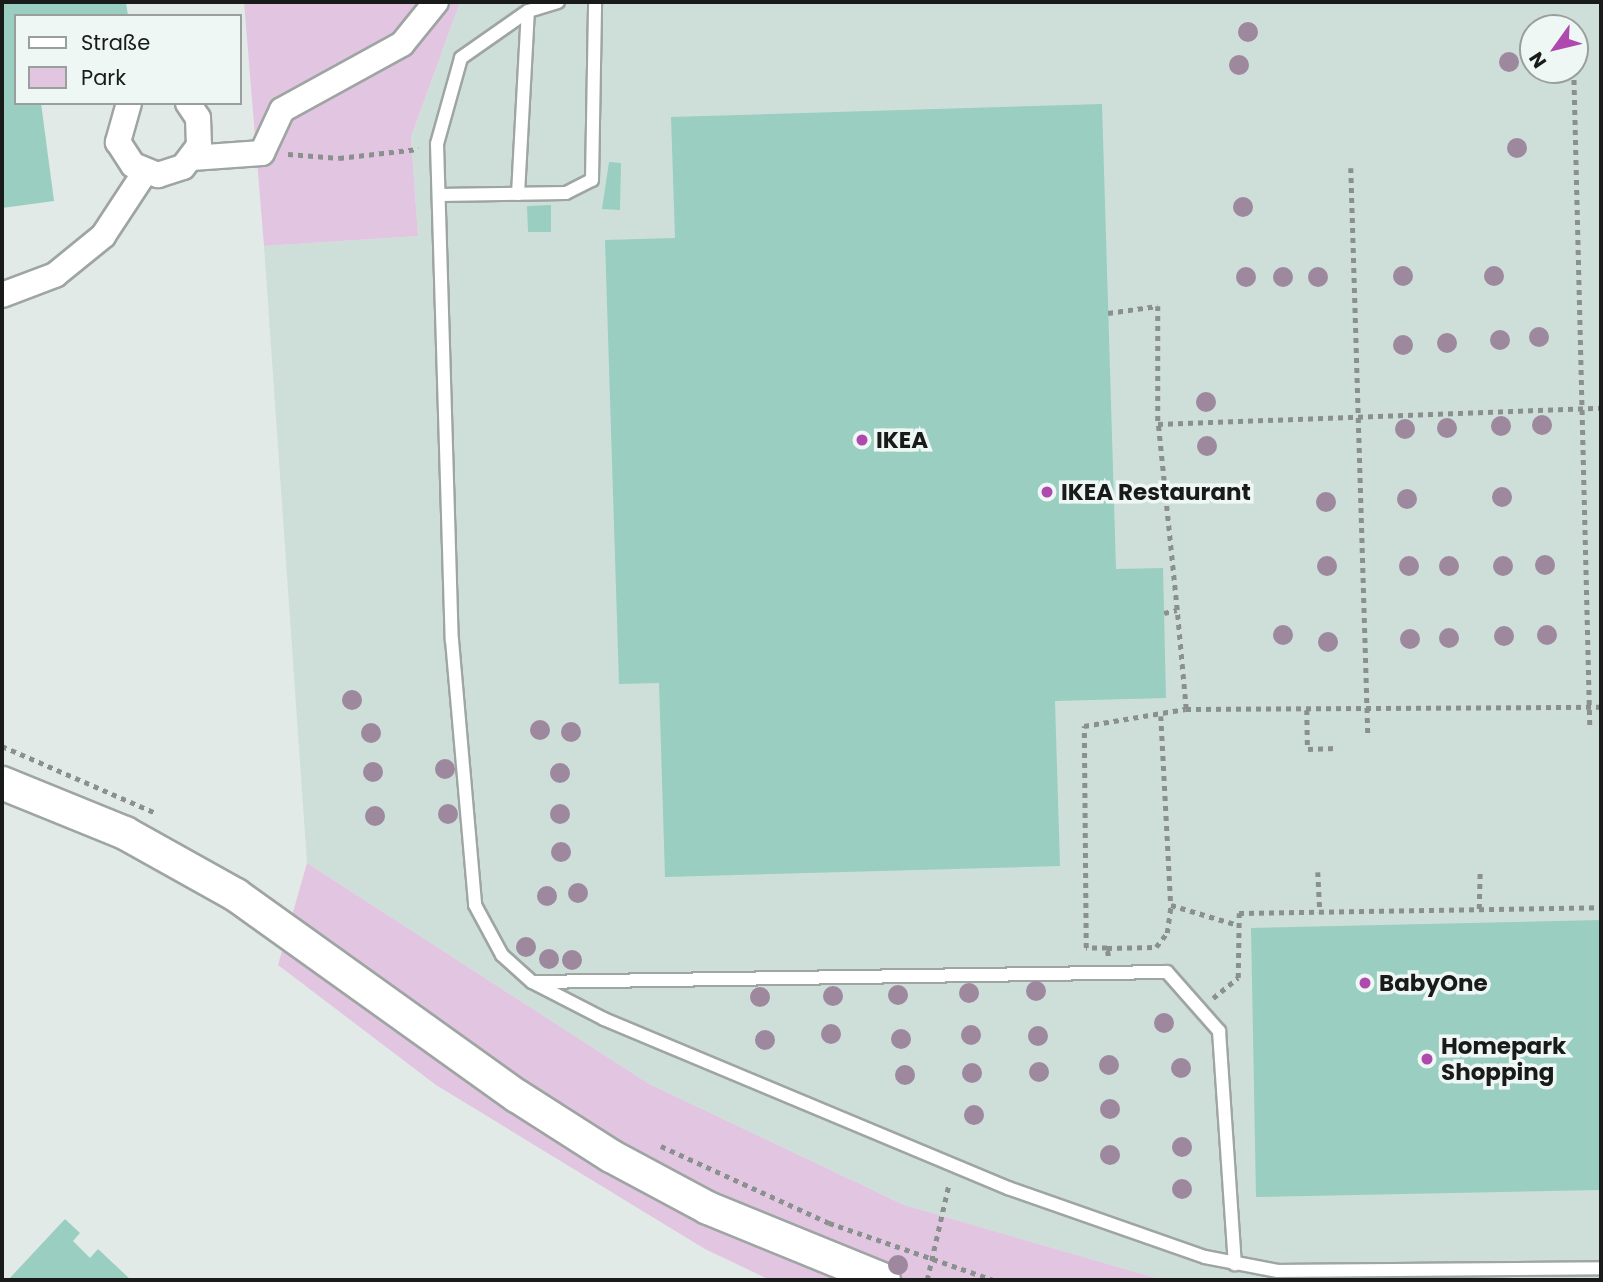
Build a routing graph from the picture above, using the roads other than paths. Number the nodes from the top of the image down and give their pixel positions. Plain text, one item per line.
1 (436, 2) edge
2 (558, 2) edge
3 (596, 2) edge
4 (528, 11) junction
5 (129, 105) edge
6 (189, 105) edge
7 (192, 158) junction
8 (145, 172) junction
9 (518, 194) junction
10 (439, 195) junction
11 (2, 295) edge
12 (2, 783) edge
13 (532, 982) junction
14 (1235, 1264) junction
15 (1601, 1268) edge
16 (884, 1280) edge

1 - 7 street
2 - 4 lane
3 - 9 lane
4 - 9 lane
4 - 10 lane
5 - 8 street
6 - 7 street
7 - 8 street
8 - 11 street
9 - 10 lane
10 - 13 lane
12 - 16 street
13 - 14 lane
13 - 14 lane
14 - 15 lane

